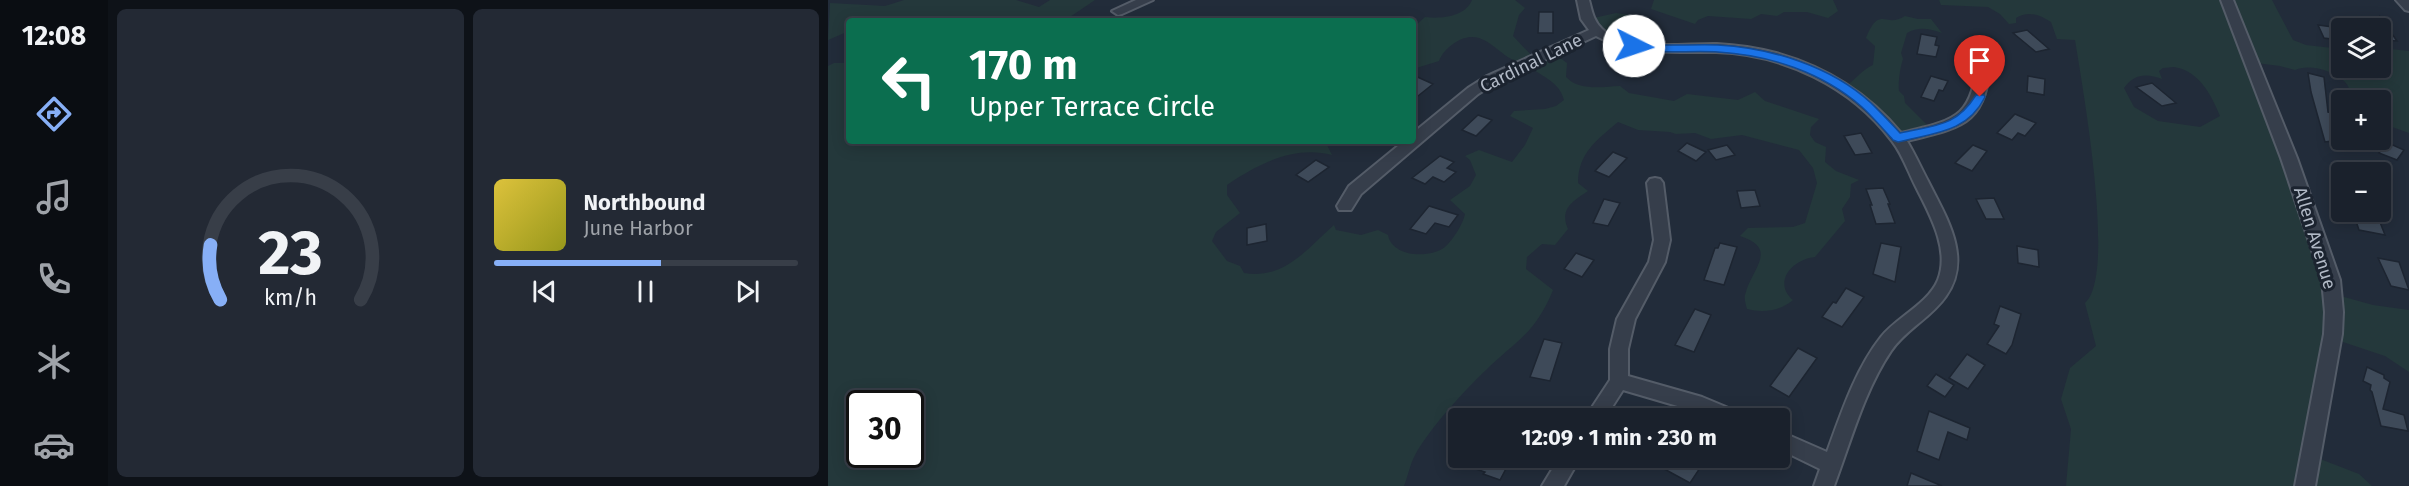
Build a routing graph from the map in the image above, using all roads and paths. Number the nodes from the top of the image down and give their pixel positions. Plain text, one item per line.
1 (1147, 0) edge
2 (1583, 0) edge
3 (2227, 0) edge
4 (2402, 0) edge
5 (2409, 7) edge
6 (1118, 11) dead end
7 (1595, 32) junction
8 (1985, 55) dead end
9 (1416, 138) edge
10 (1898, 138) junction
11 (1409, 144) edge
12 (1655, 183) dead end
13 (1345, 206) dead end
14 (1619, 381) junction
15 (1601, 408) edge
16 (1709, 408) edge
17 (1790, 445) edge
18 (1832, 464) junction
19 (1564, 468) edge
20 (1552, 486) edge
21 (1824, 486) edge
22 (2305, 486) edge

1 - 6 street
2 - 7 street
3 - 22 street, Allen Avenue
4 - 5 street
7 - 9 street, Cardinal Lane
7 - 10 street
8 - 10 street
10 - 18 street
11 - 13 street, Cardinal Lane
12 - 14 street
14 - 15 street
14 - 16 street
17 - 18 street
18 - 21 street
19 - 20 street

